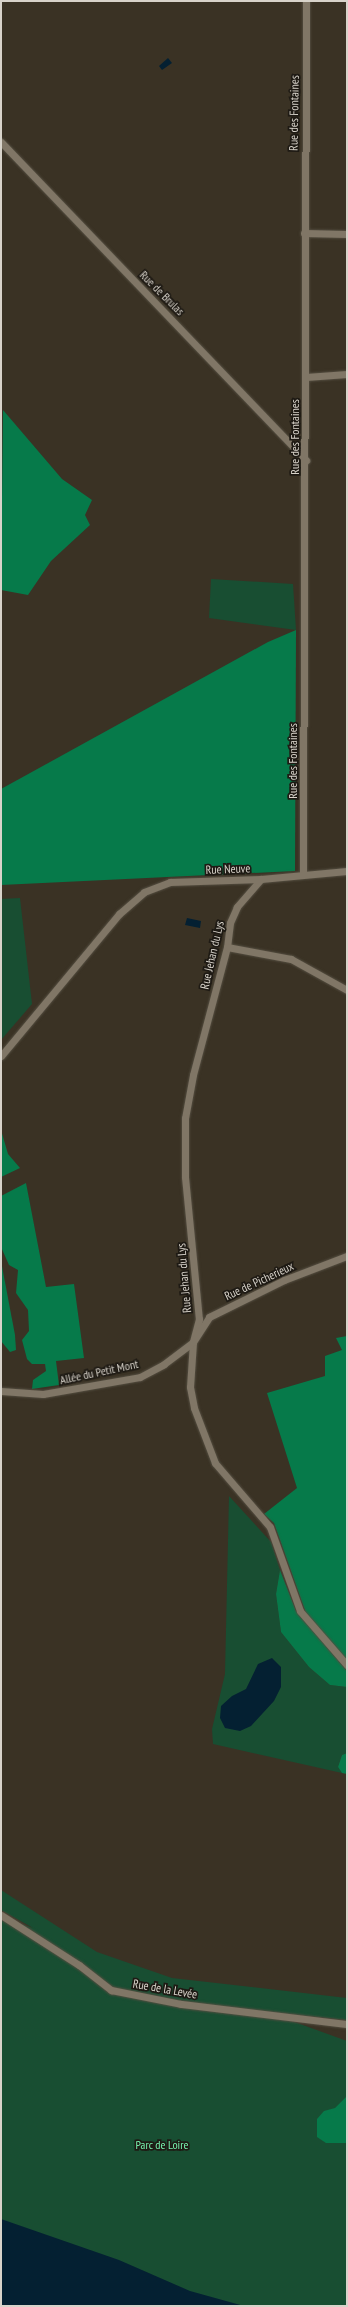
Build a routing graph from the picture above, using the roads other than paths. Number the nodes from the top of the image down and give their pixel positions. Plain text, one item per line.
1 (306, 1) edge
2 (1, 142) edge
3 (304, 234) junction
4 (347, 234) edge
5 (347, 374) edge
6 (306, 377) junction
7 (306, 460) junction
8 (347, 872) edge
9 (303, 874) junction
10 (261, 879) junction
11 (227, 947) junction
12 (347, 990) edge
13 (1, 1056) edge
14 (347, 1256) edge
15 (193, 1342) junction
16 (1, 1392) edge
17 (347, 1665) edge
18 (1, 1915) edge
19 (347, 2024) edge

1 - 3 street, Rue des Fontaines
2 - 7 street, Rue de Brulas
3 - 4 street
3 - 6 street, Rue des Fontaines
5 - 6 street
6 - 7 street, Rue des Fontaines
7 - 9 street, Rue des Fontaines
8 - 9 street, Rue Neuve
9 - 10 street, Rue Neuve
10 - 11 street, Rue Jehan du Lys
10 - 13 street, Rue Neuve
11 - 12 street
11 - 15 street, Rue Jehan du Lys
14 - 15 street, Rue de Picherieux
15 - 16 street, Allée du Petit Mont
15 - 17 street, Rue Jehan du Lys
18 - 19 street, Rue de la Levée

